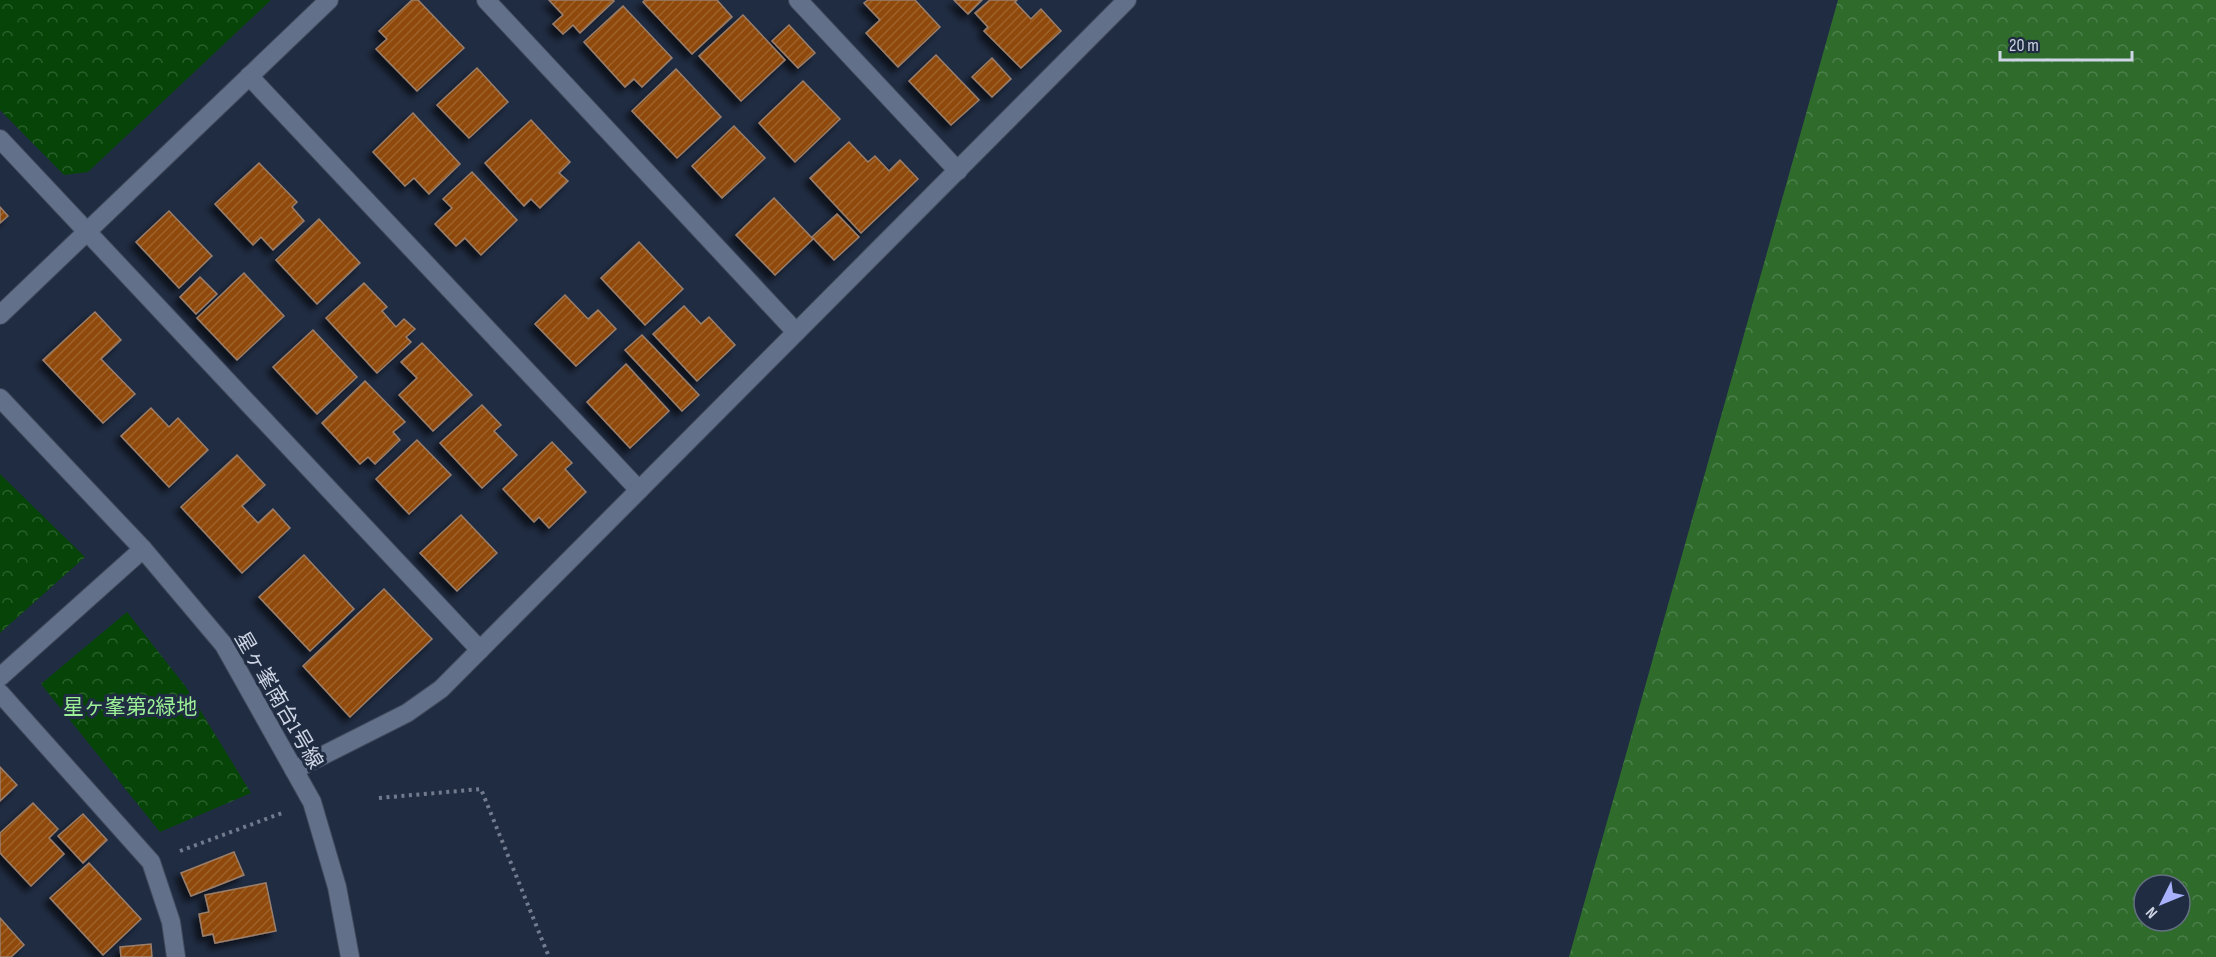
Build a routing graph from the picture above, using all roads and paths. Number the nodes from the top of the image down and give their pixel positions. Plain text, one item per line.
1 (328, 0) edge
2 (486, 0) edge
3 (798, 0) edge
4 (1118, 3) edge
5 (249, 76) junction
6 (0, 139) edge
7 (958, 171) junction
8 (87, 232) junction
9 (0, 315) edge
10 (796, 332) junction
11 (0, 398) edge
12 (639, 490) junction
13 (143, 549) junction
14 (480, 650) junction
15 (0, 677) edge
16 (0, 693) edge
17 (294, 770) junction
18 (380, 798) dead end
19 (312, 802) junction
20 (151, 862) junction
21 (176, 957) edge
22 (350, 957) edge
23 (549, 957) edge

1 - 5 street
2 - 10 street
3 - 7 street
4 - 7 street
5 - 8 street
5 - 12 street
6 - 8 street
7 - 10 street
8 - 9 street
8 - 14 street
10 - 12 street
11 - 13 street, 星ヶ峯南台1号線
12 - 14 street
13 - 15 street
13 - 17 street, 星ヶ峯南台1号線
14 - 17 street
16 - 20 street
17 - 19 street, 星ヶ峯南台1号線
18 - 23 path
19 - 20 path
19 - 22 street, 星ヶ峯南台1号線
20 - 21 street

